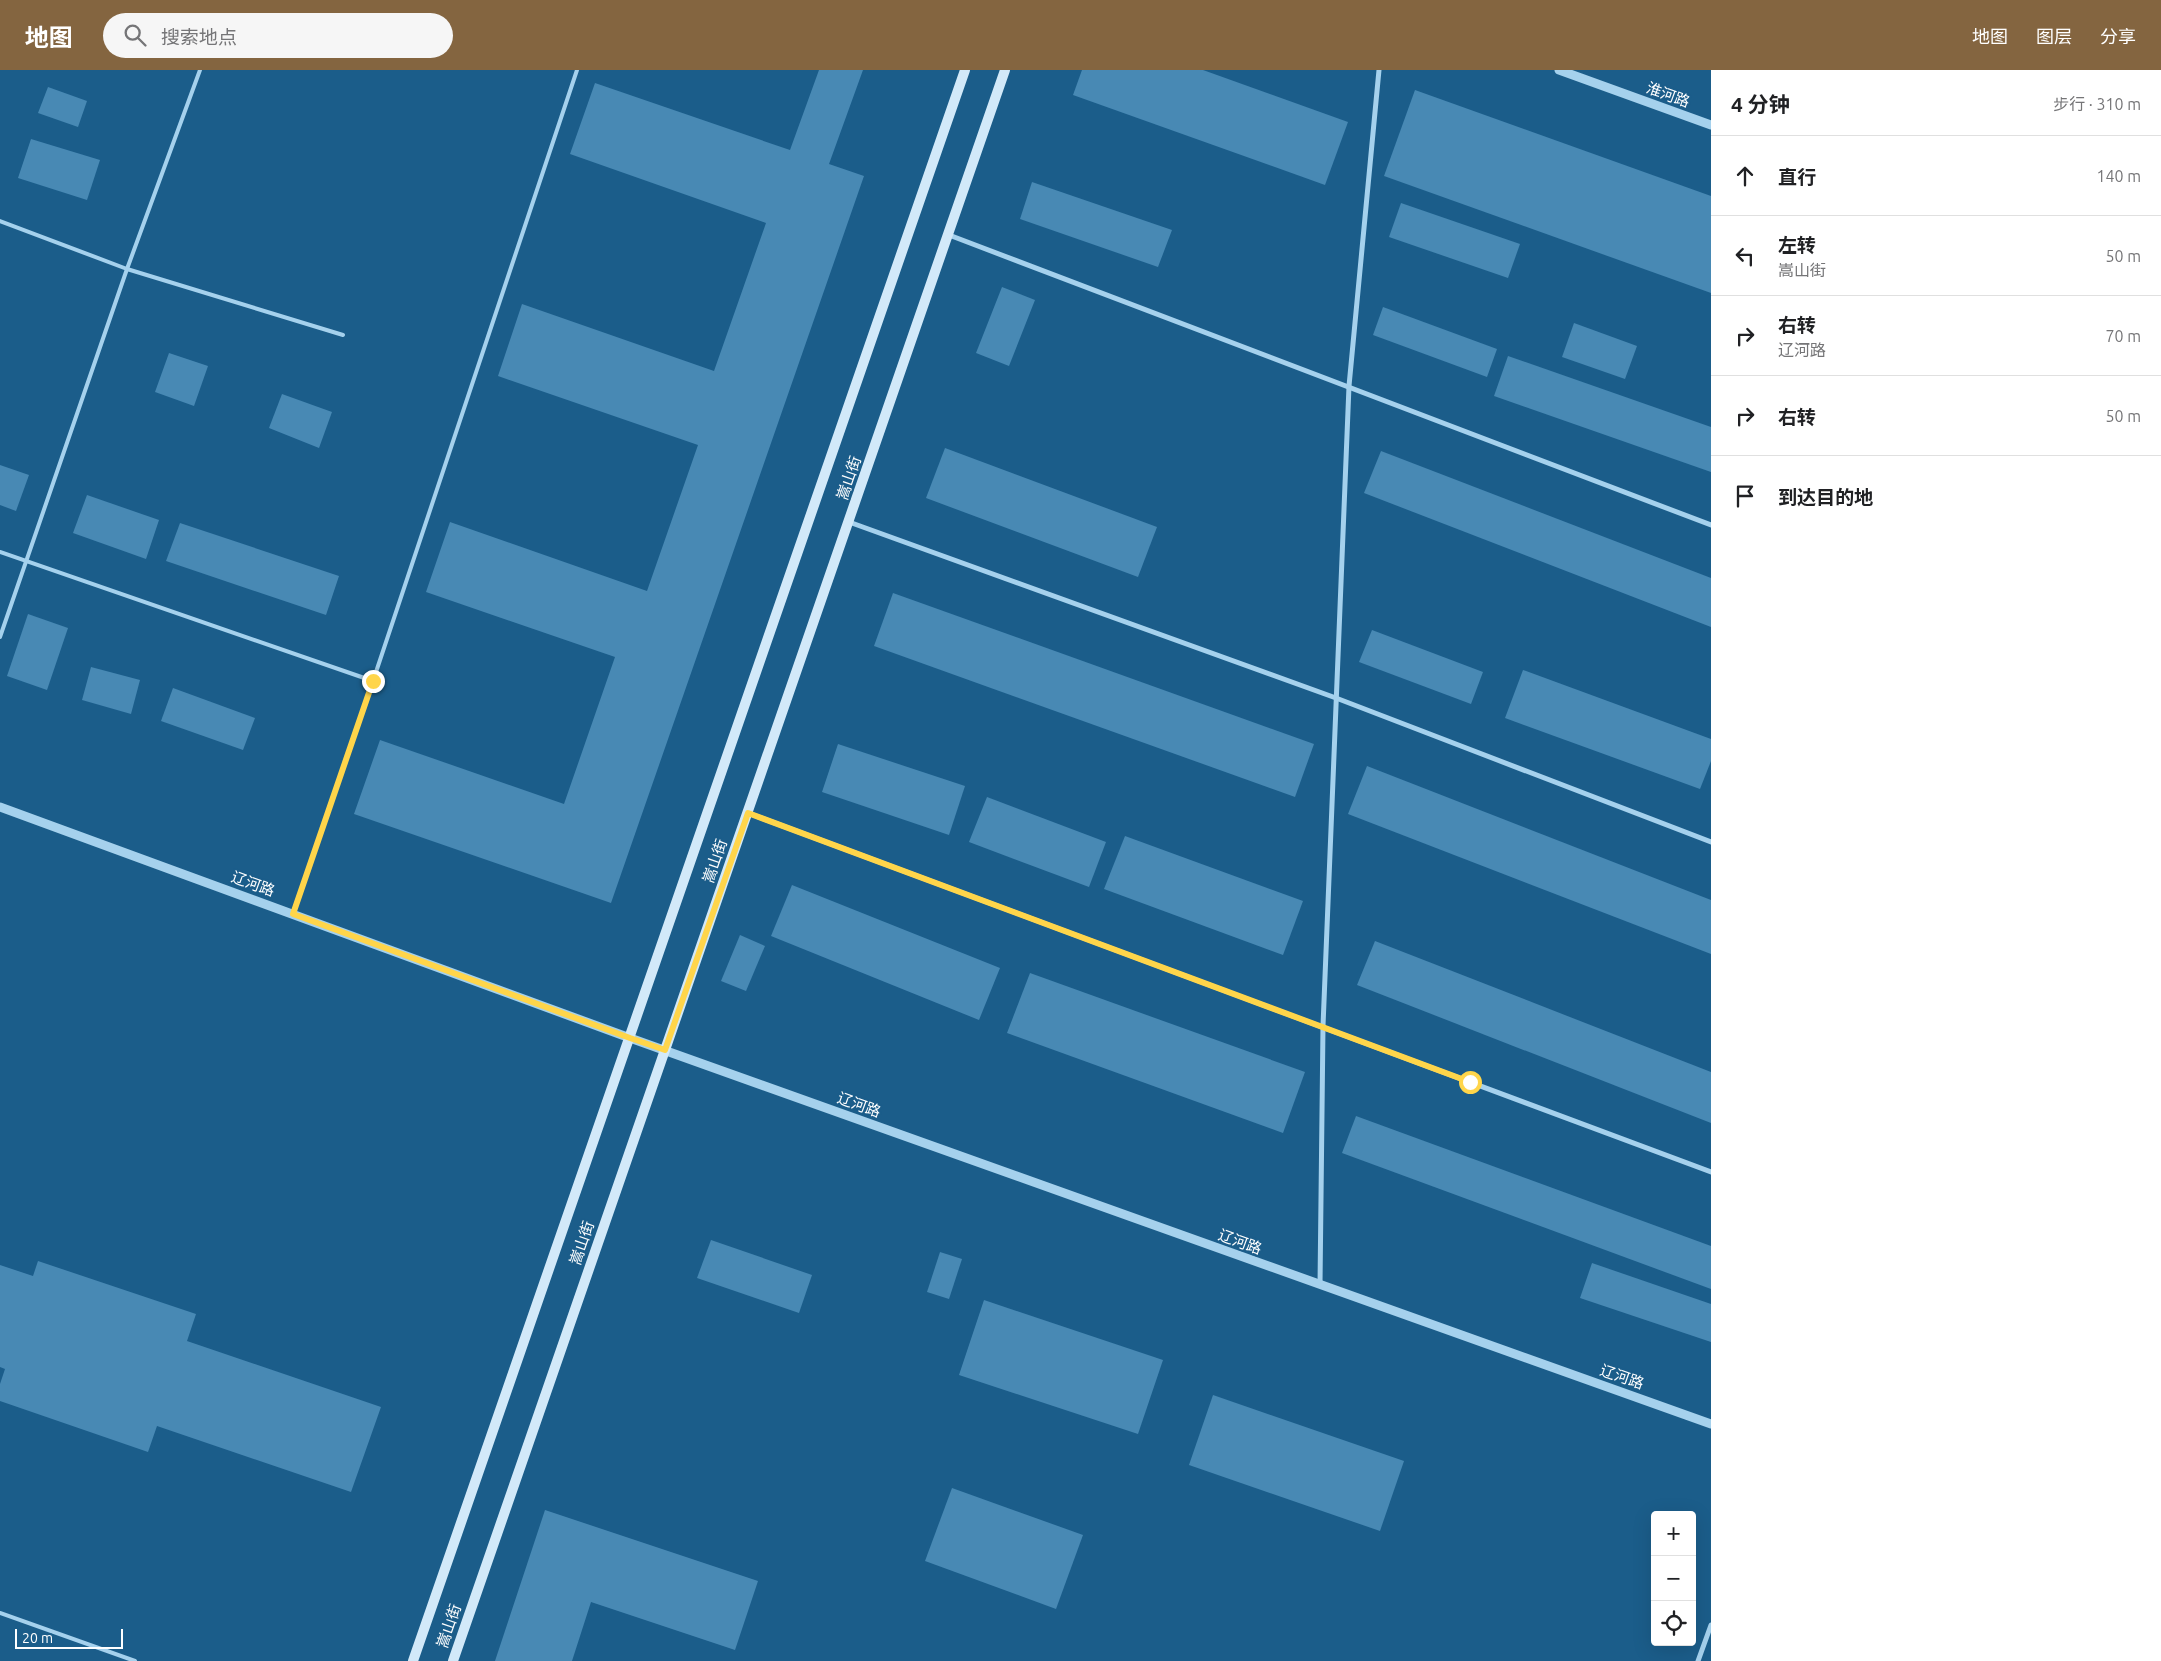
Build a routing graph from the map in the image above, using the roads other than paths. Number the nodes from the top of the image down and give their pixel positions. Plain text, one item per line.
1 (200, 70) edge
2 (578, 70) edge
3 (964, 70) edge
4 (1005, 70) edge
5 (1378, 70) edge
6 (1559, 70) edge
7 (1711, 125) edge
8 (0, 221) edge
9 (950, 235) junction
10 (127, 269) junction
11 (343, 335) dead end
12 (1349, 386) junction
13 (849, 522) junction
14 (1711, 525) edge
15 (0, 552) edge
16 (27, 561) junction
17 (0, 637) edge
18 (373, 681) junction
19 (1336, 698) junction
20 (0, 806) edge
21 (748, 813) junction
22 (1711, 842) edge
23 (293, 914) junction
24 (1323, 1026) junction
25 (630, 1038) junction
26 (665, 1050) junction
27 (1711, 1172) edge
28 (1320, 1285) junction
29 (1711, 1424) edge
30 (0, 1613) edge
31 (1711, 1624) edge
32 (135, 1661) edge
33 (413, 1661) edge
34 (453, 1661) edge
35 (1698, 1661) edge

1 - 10 lane
2 - 18 lane
3 - 25 main road, 嵩山街
4 - 9 main road, 嵩山街
5 - 12 street
6 - 7 street, 淮河路
8 - 10 lane
9 - 12 street
9 - 13 main road, 嵩山街
10 - 11 lane
10 - 16 lane
12 - 14 street
12 - 19 street
13 - 19 street
13 - 21 main road, 嵩山街
15 - 16 lane
16 - 17 lane
16 - 18 lane
18 - 23 lane
19 - 22 street
19 - 24 street
20 - 23 street, 辽河路
21 - 24 street
21 - 26 main road, 嵩山街
23 - 25 street, 辽河路
24 - 27 street
24 - 28 street
25 - 26 street, 辽河路
25 - 33 main road, 嵩山街
26 - 28 street, 辽河路
26 - 34 main road, 嵩山街
28 - 29 street, 辽河路
30 - 32 lane
31 - 35 street

